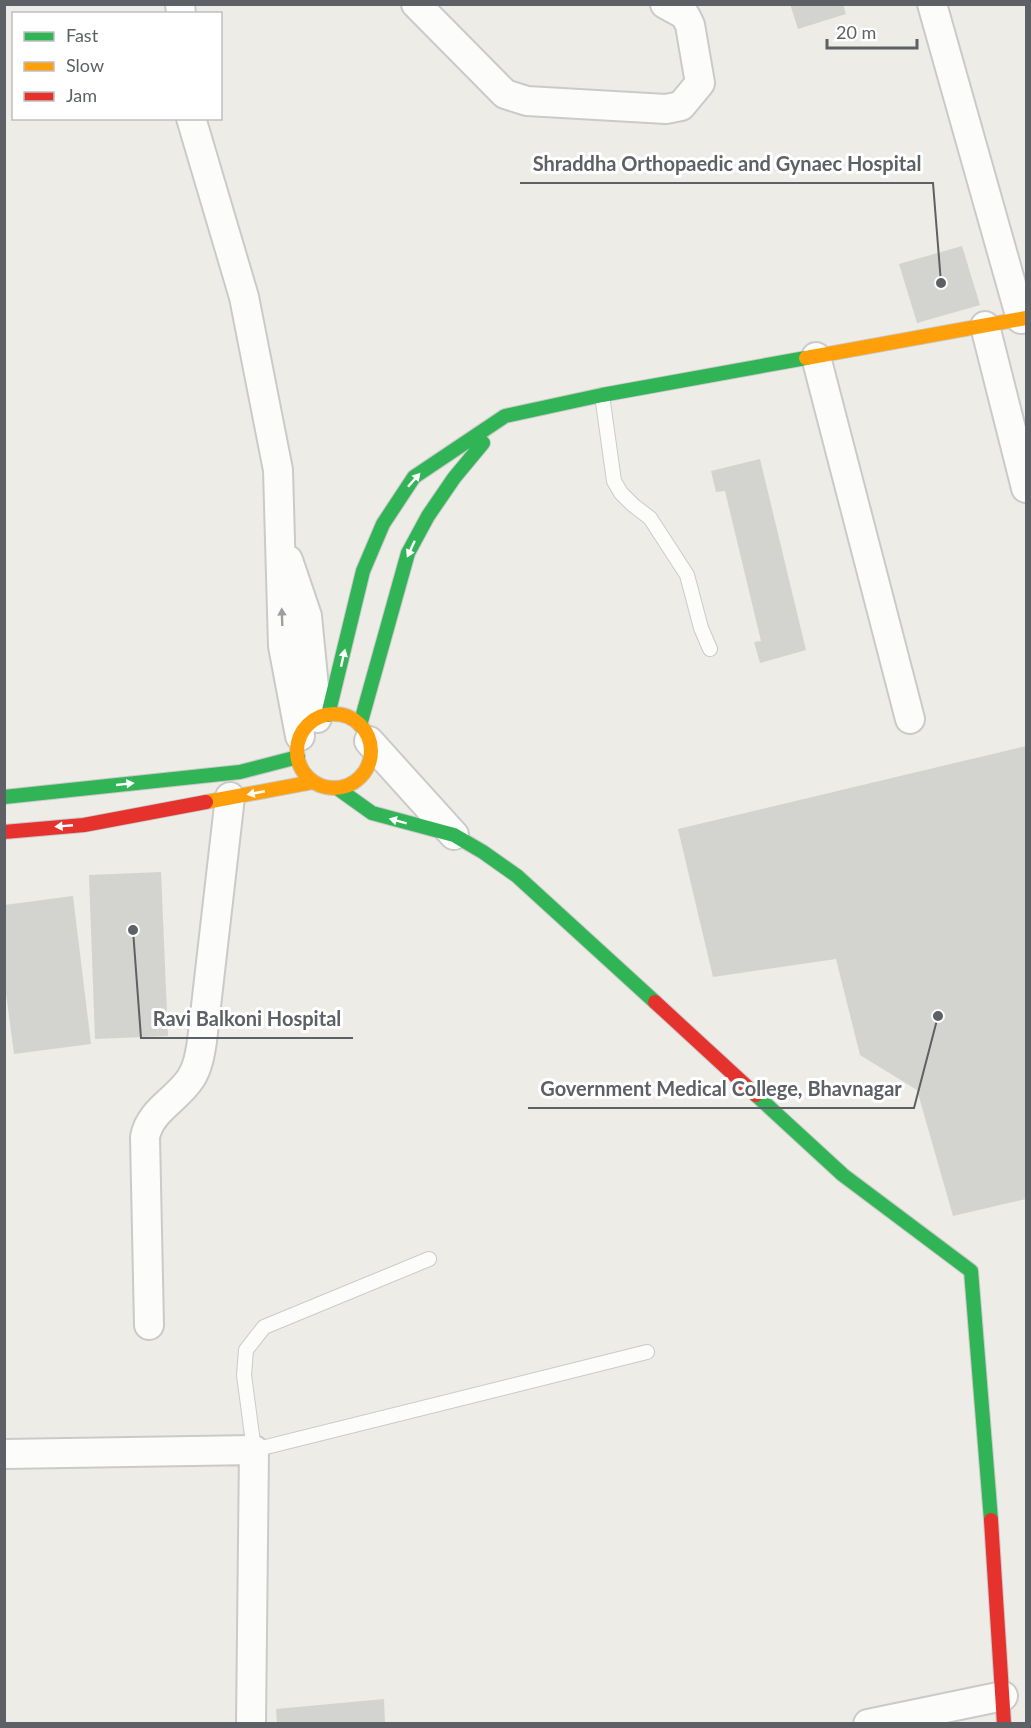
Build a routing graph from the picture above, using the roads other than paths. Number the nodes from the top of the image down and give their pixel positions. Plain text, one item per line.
1 (416, 4) edge
2 (665, 4) edge
3 (932, 4) edge
4 (192, 120) edge
5 (1024, 318) edge
6 (985, 326) junction
7 (816, 357) junction
8 (602, 395) junction
9 (505, 416) junction
10 (1026, 488) edge
11 (710, 649) dead end
12 (910, 718) dead end
13 (311, 732) junction
14 (365, 733) junction
15 (313, 782) junction
16 (337, 788) junction
17 (4, 797) edge
18 (230, 797) junction
19 (4, 832) edge
20 (454, 835) junction
21 (429, 1259) dead end
22 (149, 1325) dead end
23 (647, 1352) dead end
24 (254, 1450) junction
25 (4, 1454) edge
26 (1003, 1710) edge
27 (251, 1724) edge
28 (868, 1724) edge

1 - 2 street
3 - 5 street
4 - 13 street
5 - 6 main road
6 - 7 main road
6 - 10 street
7 - 8 main road
7 - 12 street
8 - 9 main road
8 - 11 lane
13 -> 9 main road
9 -> 14 main road
13 - 14 main road
13 - 15 main road
17 -> 13 main road
14 - 16 main road
14 - 20 street
15 - 16 main road
15 -> 18 main road
20 -> 16 main road
18 -> 19 main road
18 - 22 street
20 - 26 main road
21 - 24 lane
23 - 24 lane
24 - 25 street
24 - 27 street
26 - 28 street

